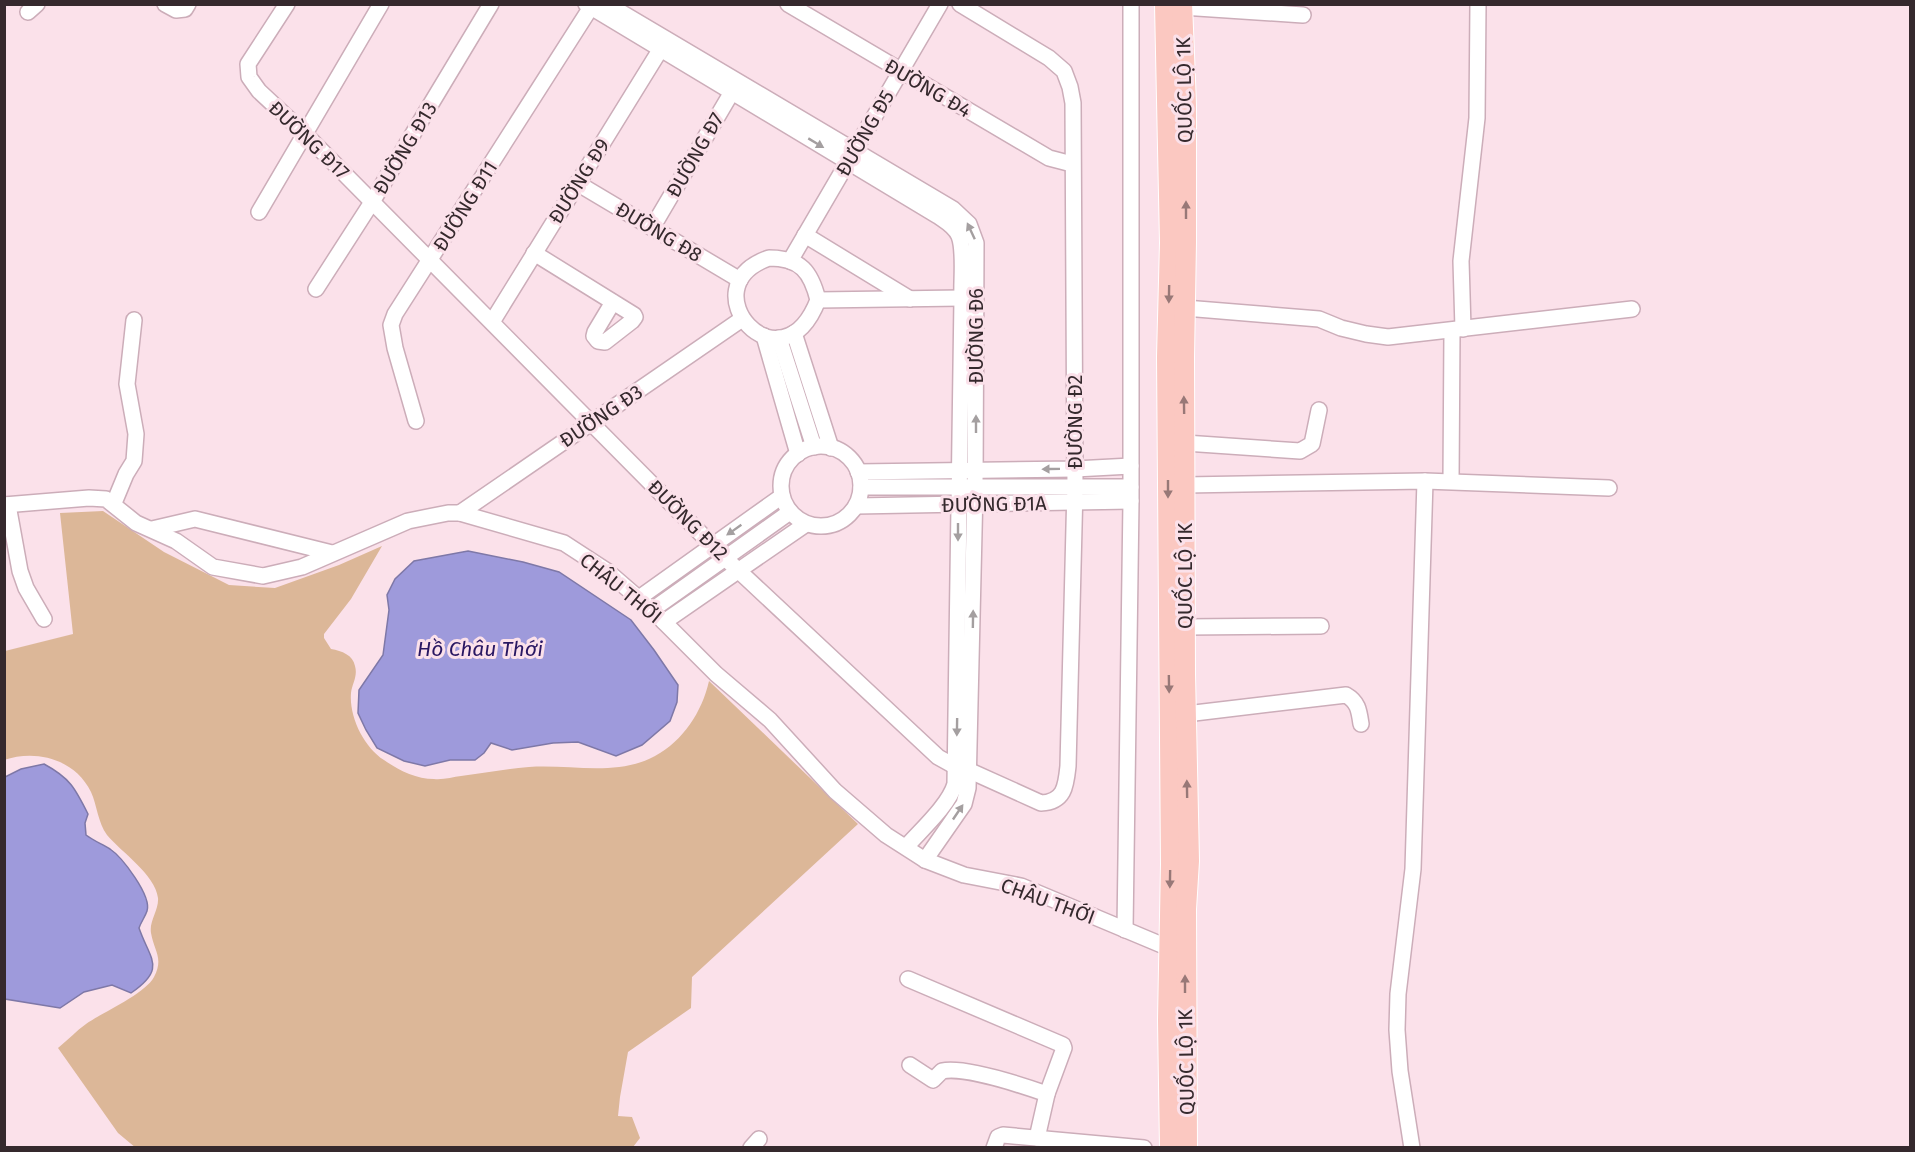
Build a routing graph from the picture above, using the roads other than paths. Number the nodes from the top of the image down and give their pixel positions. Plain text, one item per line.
1 (165, 4) edge
2 (287, 4) edge
3 (381, 4) edge
4 (491, 4) edge
5 (607, 4) edge
6 (788, 4) edge
7 (940, 4) edge
8 (960, 4) edge
9 (1131, 4) edge
10 (1478, 4) edge
11 (1177, 5) edge
12 (590, 6) edge
13 (186, 7) edge
14 (1303, 15) dead end
15 (663, 45) junction
16 (901, 72) junction
17 (735, 87) junction
18 (305, 134) junction
19 (851, 157) junction
20 (1072, 164) junction
21 (577, 183) junction
22 (372, 202) junction
23 (259, 212) dead end
24 (652, 228) junction
25 (805, 236) junction
26 (534, 253) junction
27 (431, 261) junction
28 (790, 261) junction
29 (969, 272) junction
30 (740, 280) junction
31 (316, 289) dead end
32 (962, 298) junction
33 (910, 299) junction
34 (819, 300) junction
35 (613, 302) dead end
36 (1185, 308) junction
37 (1632, 309) dead end
38 (742, 319) junction
39 (134, 320) dead end
40 (492, 322) junction
41 (1457, 330) junction
42 (794, 333) junction
43 (771, 337) junction
44 (968, 354) junction
45 (811, 385) junction
46 (789, 393) junction
47 (1319, 410) dead end
48 (416, 421) dead end
49 (592, 422) junction
50 (1185, 443) junction
51 (814, 447) junction
52 (831, 448) junction
53 (798, 454) junction
54 (1131, 466) junction
55 (1075, 469) junction
56 (959, 470) junction
57 (976, 470) junction
58 (860, 479) junction
59 (1425, 481) junction
60 (1451, 481) junction
61 (1185, 484) junction
62 (959, 487) junction
63 (975, 487) junction
64 (1609, 488) dead end
65 (1075, 494) junction
66 (1131, 494) junction
67 (782, 496) junction
68 (114, 503) junction
69 (975, 504) junction
70 (6, 505) edge
71 (959, 505) junction
72 (856, 506) junction
73 (790, 512) junction
74 (460, 513) junction
75 (806, 524) junction
76 (152, 529) junction
77 (712, 545) junction
78 (332, 553) junction
79 (725, 558) junction
80 (739, 571) junction
81 (966, 587) junction
82 (639, 598) junction
83 (652, 610) junction
84 (44, 619) dead end
85 (664, 622) junction
86 (1321, 626) dead end
87 (1185, 627) junction
88 (1186, 714) junction
89 (1361, 724) dead end
90 (962, 769) junction
91 (906, 847) junction
92 (925, 860) junction
93 (1125, 930) junction
94 (1177, 949) junction
95 (908, 979) dead end
96 (910, 1065) dead end
97 (1047, 1094) junction
98 (1037, 1138) junction
99 (994, 1148) edge
100 (1144, 1148) edge
101 (1170, 1148) edge
102 (1187, 1148) edge
103 (1412, 1148) edge

1 - 13 street
2 - 18 street, ĐƯỜNG Đ17
3 - 18 street
4 - 22 street, ĐƯỜNG Đ13
5 - 15 street, ĐƯỜNG Đ6
6 - 16 street, ĐƯỜNG Đ4
7 - 16 street, ĐƯỜNG Đ5
8 - 20 street, ĐƯỜNG Đ2
9 - 54 street
10 - 41 street
11 - 14 street
36 -> 11 main road, QUỐC LỘ 1K
11 -> 94 main road, QUỐC LỘ 1K
12 - 15 street, ĐƯỜNG Đ6
12 - 27 street, ĐƯỜNG Đ11
15 - 17 street, ĐƯỜNG Đ6
15 - 21 street, ĐƯỜNG Đ9
16 - 19 street, ĐƯỜNG Đ5
16 - 20 street, ĐƯỜNG Đ4
17 - 19 street, ĐƯỜNG Đ6
17 - 24 street, ĐƯỜNG Đ7
18 - 22 street, ĐƯỜNG Đ17
18 - 23 street
19 - 25 street, ĐƯỜNG Đ5
19 - 29 street, ĐƯỜNG Đ6
20 - 55 street, ĐƯỜNG Đ2
21 - 24 street, ĐƯỜNG Đ8
21 - 26 street, ĐƯỜNG Đ9
22 - 27 street, ĐƯỜNG Đ17
22 - 31 street, ĐƯỜNG Đ13
24 - 30 street, ĐƯỜNG Đ8
25 - 28 street, ĐƯỜNG Đ5
25 - 33 street
26 - 35 street
26 - 40 street, ĐƯỜNG Đ9
27 - 40 street, ĐƯỜNG Đ12
27 - 48 street, ĐƯỜNG Đ11
28 - 30 street
28 - 34 street
29 - 32 street, ĐƯỜNG Đ6
29 - 44 street, ĐƯỜNG Đ6
30 - 38 street
32 - 33 street
32 - 44 street, ĐƯỜNG Đ6
33 - 34 street
34 - 42 street
36 - 41 street
50 -> 36 main road, QUỐC LỘ 1K
37 - 41 street
38 - 43 street
38 - 49 street, ĐƯỜNG Đ3
39 - 68 street
40 - 49 street, ĐƯỜNG Đ12
41 - 60 street
42 - 43 street
42 - 45 street
43 - 46 street
44 - 56 street, ĐƯỜNG Đ6
57 -> 44 street, ĐƯỜNG Đ6
45 - 46 street
45 - 52 street
46 - 51 street
46 - 53 street
47 - 50 street
49 - 74 street, ĐƯỜNG Đ3
49 - 77 street, ĐƯỜNG Đ12
50 - 61 main road, QUỐC LỘ 1K
51 - 52 street
51 - 53 street
52 - 58 street
53 - 67 street
54 - 55 street, ĐƯỜNG Đ1A
54 - 66 street
55 -> 57 street, ĐƯỜNG Đ1A
55 - 65 street, ĐƯỜNG Đ2
56 - 57 street, ĐƯỜNG Đ1A
56 - 58 street, ĐƯỜNG Đ1A
56 - 62 street, ĐƯỜNG Đ6
57 - 63 street, ĐƯỜNG Đ6
58 - 62 street, ĐƯỜNG Đ1A
58 - 72 street
59 - 60 street
59 - 61 street
59 - 103 street
60 - 64 street
61 - 87 main road, QUỐC LỘ 1K
62 - 63 street, ĐƯỜNG Đ1A
62 - 71 street, ĐƯỜNG Đ6
63 - 65 street, ĐƯỜNG Đ1A
63 - 69 street, ĐƯỜNG Đ6
65 - 66 street, ĐƯỜNG Đ1A
65 - 69 street, ĐƯỜNG Đ1A
65 - 90 street, ĐƯỜNG Đ2
66 - 93 street
67 - 73 street
67 -> 77 street
68 - 70 street
68 - 76 street, CHÂU THỚI
69 - 71 street, ĐƯỜNG Đ1A
69 - 81 street, ĐƯỜNG Đ6
70 - 84 street
71 - 72 street, ĐƯỜNG Đ1A
71 -> 81 street, ĐƯỜNG Đ6
72 - 75 street
73 - 75 street
73 - 79 street
74 - 78 street, CHÂU THỚI
74 - 82 street, CHÂU THỚI
75 - 80 street
76 - 78 street
76 - 78 street, CHÂU THỚI
77 - 79 street, ĐƯỜNG Đ12
77 - 82 street
79 - 80 street, ĐƯỜNG Đ12
79 - 83 street
80 - 85 street
80 - 90 street, ĐƯỜNG Đ12
81 - 90 street, ĐƯỜNG Đ6
82 - 83 street, CHÂU THỚI
83 - 85 street, CHÂU THỚI
85 - 91 street, CHÂU THỚI
86 - 87 street
87 - 88 main road, QUỐC LỘ 1K
88 - 89 street
94 -> 88 main road, QUỐC LỘ 1K
90 - 91 street, ĐƯỜNG Đ6
92 -> 90 street, ĐƯỜNG Đ6
91 - 92 street, CHÂU THỚI
92 - 93 street, CHÂU THỚI
93 - 94 street, CHÂU THỚI
94 - 101 main road, QUỐC LỘ 1K
102 -> 94 main road, QUỐC LỘ 1K
95 - 97 street
96 - 97 street
97 - 98 street
98 - 99 street
98 - 100 street

